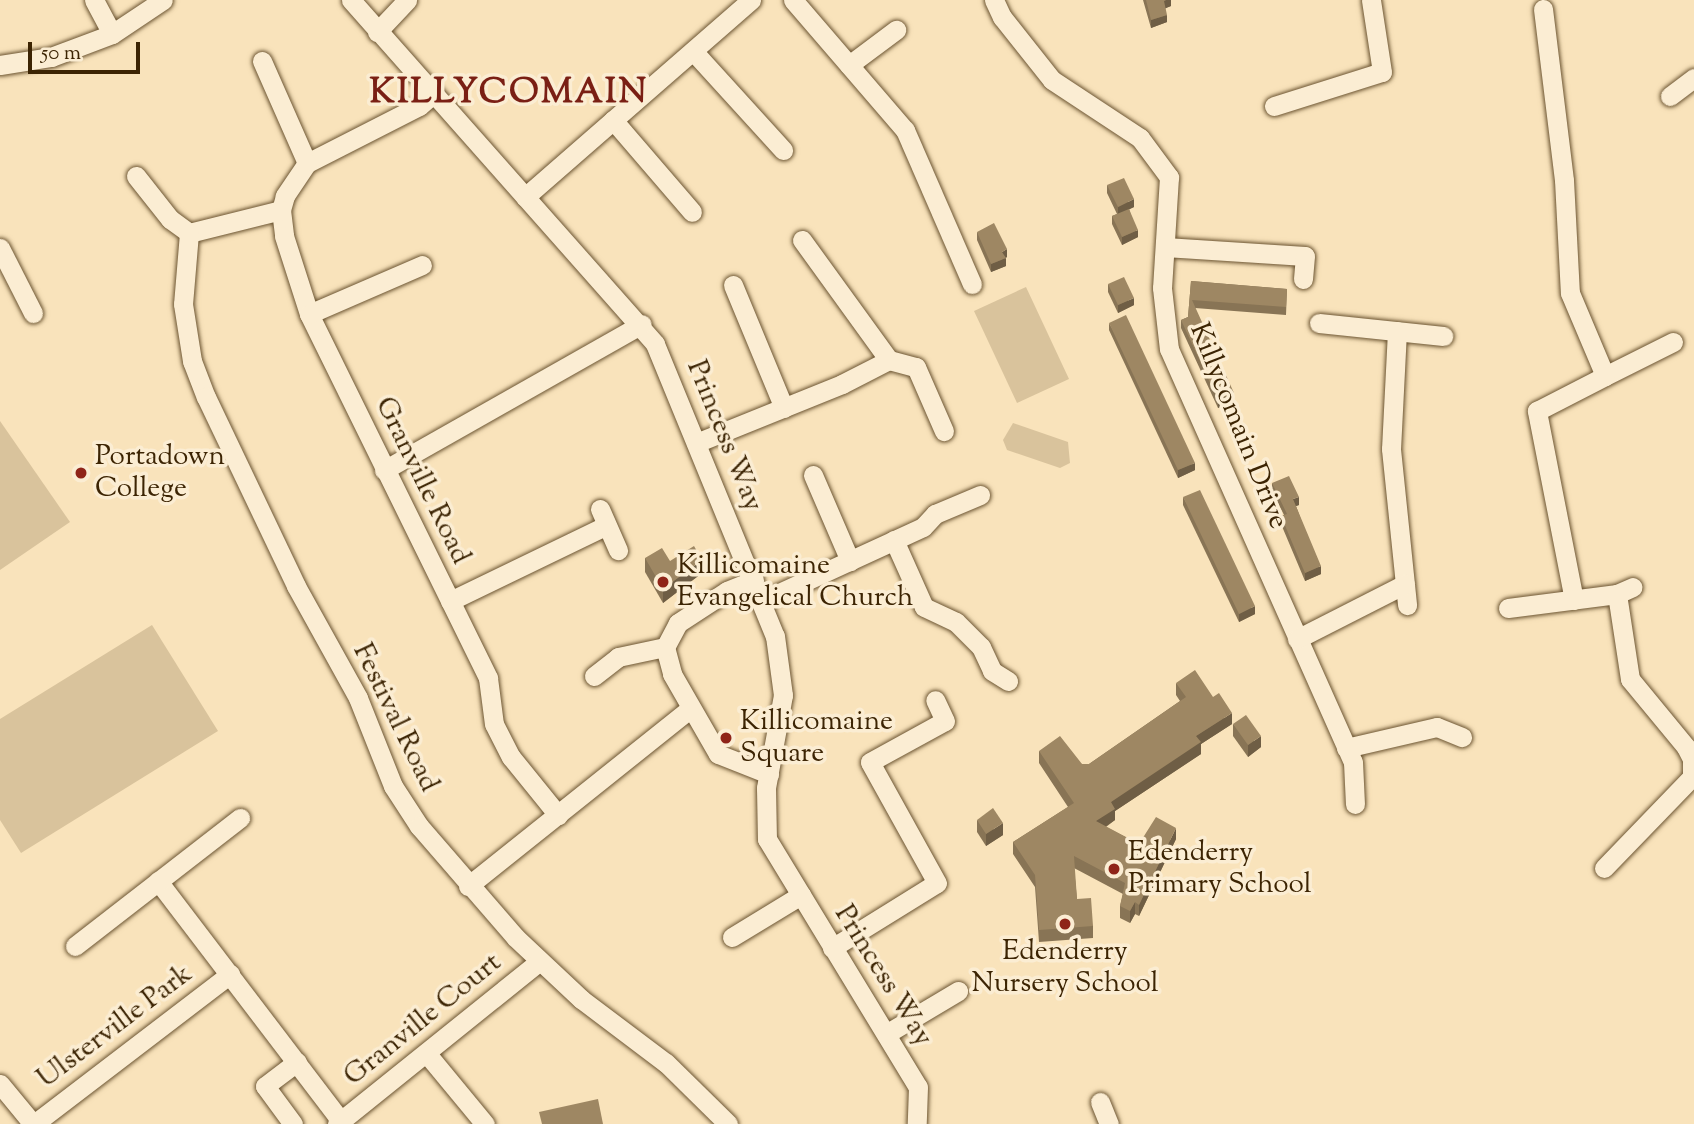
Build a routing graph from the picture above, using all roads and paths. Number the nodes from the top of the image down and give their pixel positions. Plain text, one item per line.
1 (94, 0) edge
2 (163, 0) edge
3 (351, 0) edge
4 (751, 0) edge
5 (793, 0) edge
6 (994, 0) edge
7 (1371, 0) edge
8 (405, 1) edge
9 (1543, 3) edge
10 (896, 30) dead end
11 (377, 32) junction
12 (113, 34) junction
13 (693, 51) junction
14 (262, 61) dead end
15 (0, 65) edge
16 (849, 65) junction
17 (1694, 78) edge
18 (433, 94) junction
19 (1670, 96) dead end
20 (1274, 106) dead end
21 (613, 120) junction
22 (783, 149) dead end
23 (307, 163) junction
24 (136, 176) dead end
25 (525, 197) junction
26 (281, 210) junction
27 (692, 212) dead end
28 (188, 233) junction
29 (802, 240) dead end
30 (1165, 247) junction
31 (0, 248) edge
32 (422, 265) dead end
33 (1303, 279) dead end
34 (972, 284) dead end
35 (733, 285) dead end
36 (33, 313) dead end
37 (309, 314) junction
38 (1320, 323) dead end
39 (642, 324) junction
40 (1397, 331) junction
41 (1443, 336) dead end
42 (1673, 342) dead end
43 (890, 359) junction
44 (1605, 376) junction
45 (784, 408) junction
46 (944, 431) dead end
47 (696, 443) junction
48 (384, 470) junction
49 (813, 475) dead end
50 (980, 495) dead end
51 (894, 540) junction
52 (618, 550) dead end
53 (850, 561) junction
54 (754, 580) junction
55 (1405, 584) junction
56 (1574, 600) junction
57 (450, 601) junction
58 (762, 601) junction
59 (1407, 605) dead end
60 (1508, 608) dead end
61 (1297, 639) junction
62 (665, 647) junction
63 (594, 676) dead end
64 (1008, 681) dead end
65 (935, 700) dead end
66 (691, 708) junction
67 (1462, 737) dead end
68 (1346, 748) junction
69 (769, 774) junction
70 (1355, 804) dead end
71 (558, 815) junction
72 (240, 818) dead end
73 (1604, 867) dead end
74 (158, 881) junction
75 (468, 886) junction
76 (801, 895) junction
77 (732, 937) dead end
78 (75, 946) dead end
79 (832, 948) junction
80 (540, 961) junction
81 (230, 974) junction
82 (958, 991) dead end
83 (886, 1034) junction
84 (427, 1054) junction
85 (297, 1062) junction
86 (0, 1084) edge
87 (339, 1122) edge
88 (921, 1123) edge
89 (33, 1124) edge
90 (293, 1124) edge
91 (485, 1124) edge
92 (728, 1124) edge

1 - 12 street
2 - 12 street
3 - 11 street, Princess Way
4 - 13 street
5 - 16 street
6 - 30 street, Killycomain Drive
7 - 20 street
8 - 11 street
9 - 44 street
10 - 16 street
11 - 18 street, Princess Way
12 - 15 street
13 - 21 street
13 - 22 street
14 - 23 street
16 - 34 street
17 - 19 street
18 - 23 street
18 - 25 street, Princess Way
21 - 25 street
21 - 27 street
23 - 26 street
24 - 28 street
25 - 39 street, Princess Way
26 - 28 street
26 - 37 street, Granville Road
28 - 75 street, Festival Road
29 - 43 street
30 - 33 street
30 - 61 street, Killycomain Drive
31 - 36 street
32 - 37 street
35 - 45 street
37 - 48 street, Granville Road
38 - 40 street
39 - 47 street, Princess Way
39 - 48 street
40 - 41 street
40 - 55 street
42 - 44 street
43 - 45 street
43 - 46 street
44 - 56 street
45 - 47 street
47 - 54 street, Princess Way
48 - 57 street, Granville Road
49 - 53 street
50 - 51 street
51 - 53 street
51 - 64 street
52 - 57 street
53 - 58 street
54 - 58 street, Princess Way
54 - 62 street
55 - 59 street
55 - 61 street
56 - 60 street
56 - 73 street
57 - 71 street, Granville Road
58 - 69 street, Princess Way
61 - 68 street, Killycomain Drive
62 - 63 street
62 - 66 street
65 - 79 street
66 - 69 street
66 - 71 street
67 - 68 street
68 - 70 street, Killycomain Drive
69 - 76 street, Princess Way
71 - 75 street
72 - 74 street
74 - 78 street
74 - 81 street, Granville Court
75 - 80 street, Festival Road
76 - 77 street
76 - 79 street, Princess Way
79 - 83 street, Princess Way
80 - 84 street, Granville Court
80 - 92 street, Festival Road
81 - 85 street, Granville Court
81 - 89 street, Ulsterville Park
82 - 83 street
83 - 88 street, Princess Way
84 - 87 street, Granville Court
84 - 91 street
85 - 87 street, Granville Court
85 - 90 street, Granville Court
86 - 89 street, Ulsterville Park

